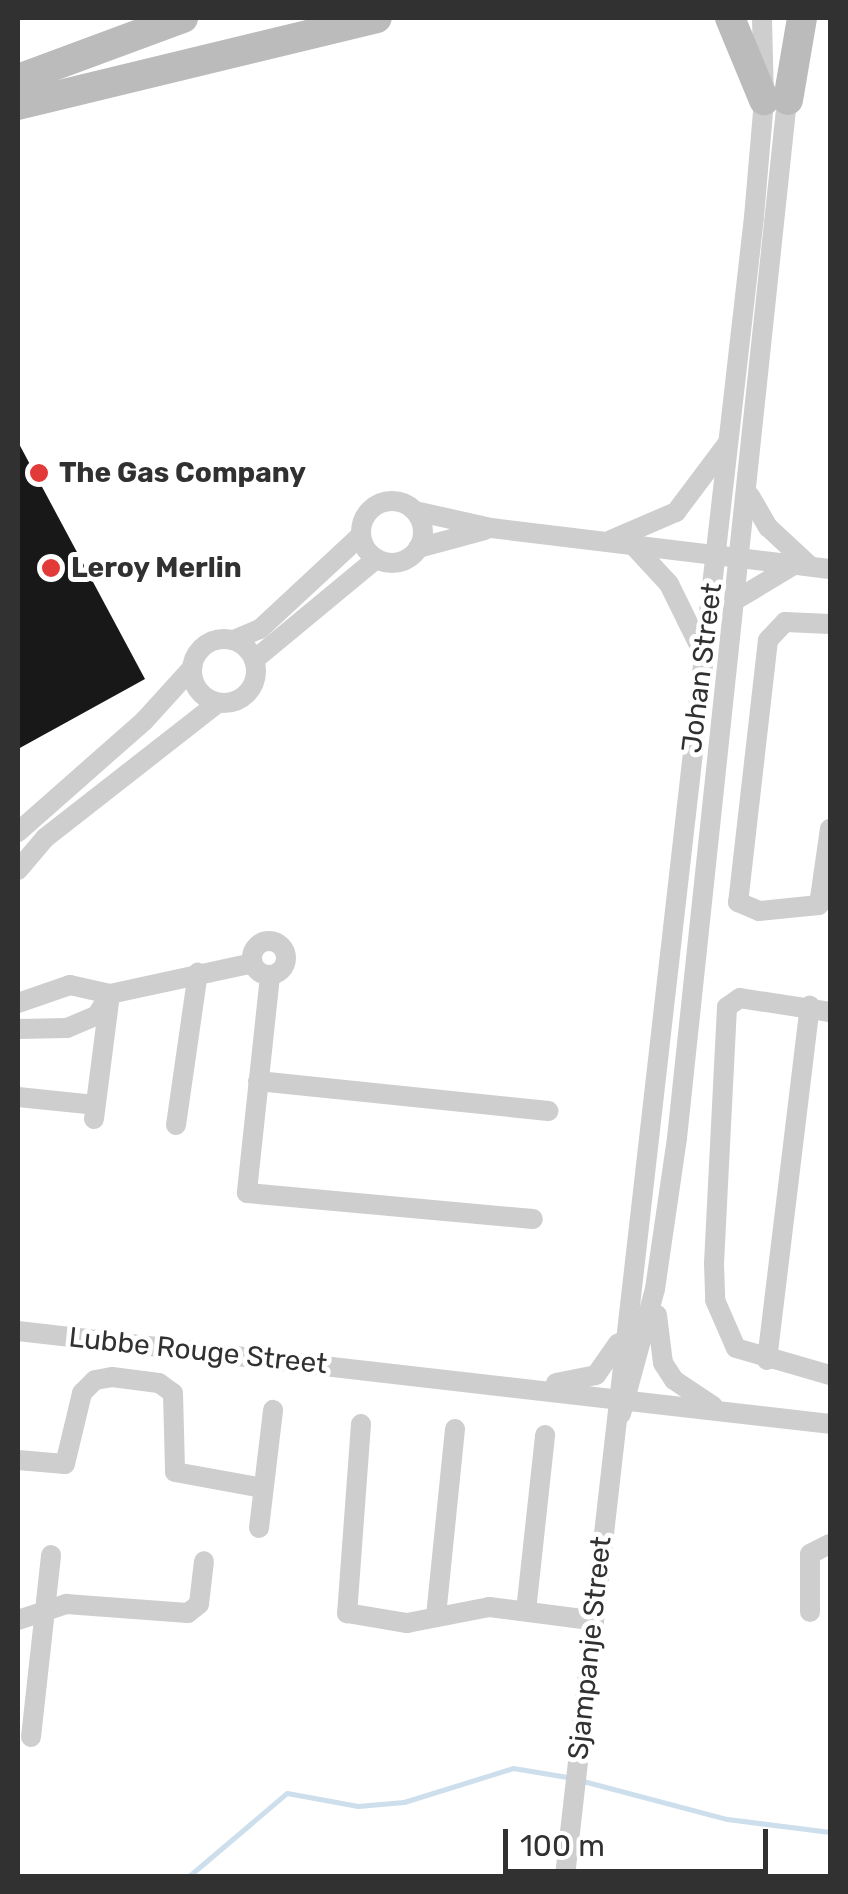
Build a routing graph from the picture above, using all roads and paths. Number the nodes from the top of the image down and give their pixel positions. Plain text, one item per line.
1 (183, 18) edge
2 (376, 18) edge
3 (730, 18) edge
4 (762, 18) edge
5 (788, 18) edge
6 (802, 18) edge
7 (18, 79) edge
8 (776, 100) junction
9 (18, 105) edge
10 (728, 442) junction
11 (750, 496) junction
12 (415, 511) junction
13 (491, 528) junction
14 (361, 534) junction
15 (609, 541) junction
16 (632, 544) junction
17 (418, 548) junction
18 (716, 555) junction
19 (376, 558) junction
20 (743, 558) junction
21 (812, 567) edge
22 (739, 598) junction
23 (830, 624) edge
24 (234, 640) junction
25 (704, 655) junction
26 (254, 660) junction
27 (192, 668) junction
28 (218, 703) junction
29 (830, 828) edge
30 (18, 832) edge
31 (18, 870) edge
32 (198, 973) junction
33 (110, 994) junction
34 (18, 1003) edge
35 (820, 1009) edge
36 (18, 1029) edge
37 (258, 1081) junction
38 (18, 1097) edge
39 (548, 1111) dead end
40 (176, 1125) dead end
41 (534, 1220) dead end
42 (659, 1272) junction
43 (628, 1318) junction
44 (18, 1331) edge
45 (767, 1360) junction
46 (378, 1370) junction
47 (830, 1375) edge
48 (554, 1384) junction
49 (621, 1401) junction
50 (713, 1406) junction
51 (273, 1410) dead end
52 (830, 1422) edge
53 (361, 1424) dead end
54 (455, 1429) dead end
55 (545, 1436) dead end
56 (18, 1460) edge
57 (263, 1488) junction
58 (259, 1528) dead end
59 (830, 1544) edge
60 (51, 1555) dead end
61 (204, 1561) dead end
62 (46, 1611) junction
63 (526, 1611) junction
64 (810, 1612) dead end
65 (436, 1616) junction
66 (18, 1620) edge
67 (590, 1620) junction
68 (31, 1737) dead end
69 (565, 1876) edge

1 - 7 main road
2 - 9 main road
3 - 8 main road
4 - 8 street, Johan Street
5 - 8 street, Johan Street
6 - 8 main road
8 - 10 street, Johan Street
8 - 11 street, Johan Street
10 - 15 street
10 - 18 street, Johan Street
11 - 20 street, Johan Street
11 - 21 street
12 - 13 street
12 - 14 street
12 - 17 street
13 - 15 street
13 - 17 street
14 - 19 street
14 - 24 street
15 - 16 street
16 - 18 street
16 - 25 street
17 - 19 street
18 - 20 street
18 - 25 street, Johan Street
19 - 26 street
20 - 21 street
20 - 22 street, Johan Street
21 - 22 street
22 - 42 street, Johan Street
23 - 29 street
24 - 26 street
24 - 27 street
25 - 43 street, Johan Street
26 - 28 street
27 - 28 street
27 - 30 street
28 - 31 street
32 - 33 street
32 - 37 street
32 - 40 street
33 - 34 street
33 - 36 street
33 - 38 street
35 - 45 street
35 - 45 street
37 - 39 street
37 - 41 street
42 - 49 street, Johan Street
42 - 50 street, Johan Street
43 - 48 street, Johan Street
43 - 49 street, Johan Street
44 - 46 street, Lubbe Rouge Street
45 - 47 street
46 - 48 street, Lubbe Rouge Street
46 - 49 street, Lubbe Rouge Street
48 - 49 street, Lubbe Rouge Street
49 - 50 street
49 - 52 street
49 - 67 street, Sjampanje Street
50 - 52 street
51 - 57 street
53 - 65 street
54 - 65 street
55 - 63 street
56 - 57 street
57 - 58 street
59 - 64 street
60 - 62 street
61 - 62 street
62 - 66 street
62 - 68 street
63 - 65 street
63 - 67 street
67 - 69 street, Sjampanje Street

